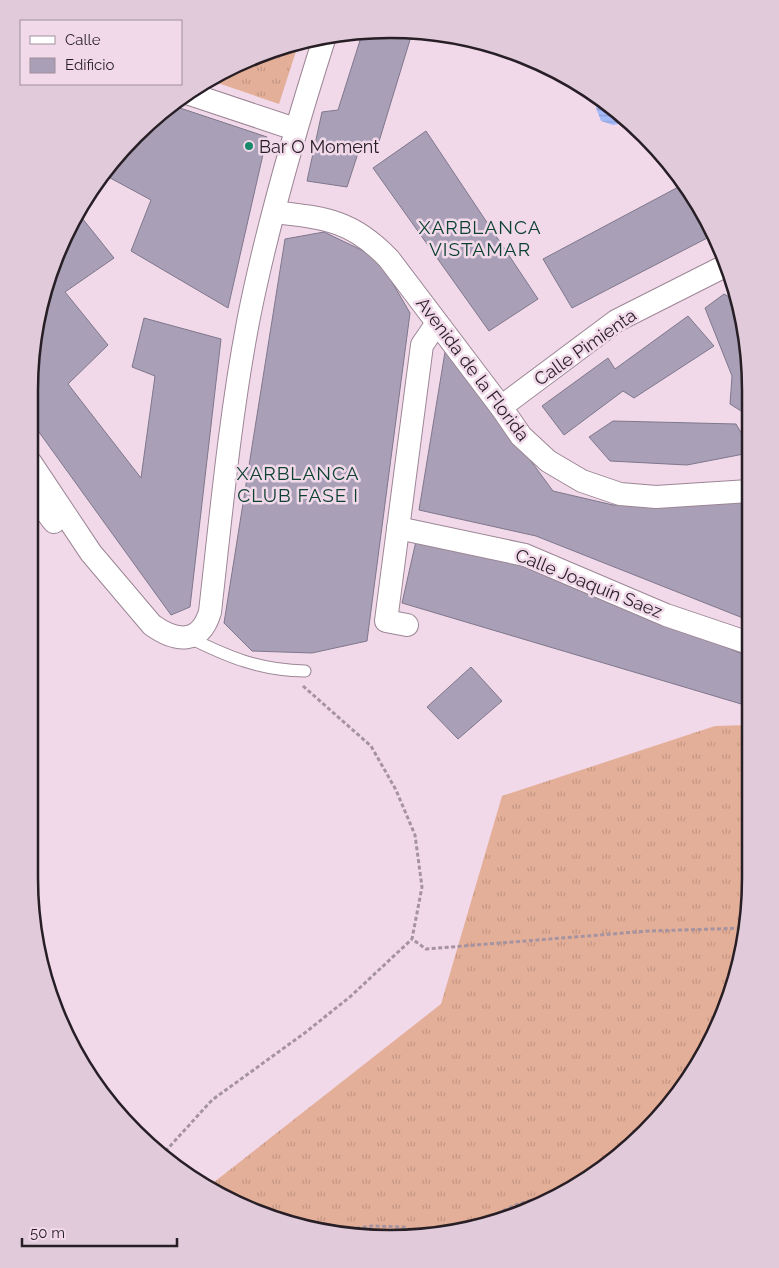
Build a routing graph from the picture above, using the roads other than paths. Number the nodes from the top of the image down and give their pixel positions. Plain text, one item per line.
1 (322, 44) edge
2 (196, 96) edge
3 (295, 129) junction
4 (274, 212) junction
5 (720, 268) edge
6 (437, 323) junction
7 (501, 407) junction
8 (38, 473) edge
9 (742, 491) edge
10 (38, 501) edge
11 (398, 528) junction
12 (92, 553) junction
13 (407, 625) dead end
14 (188, 637) junction
15 (742, 641) edge
16 (304, 671) dead end

1 - 3 street
2 - 3 street
3 - 4 street
4 - 6 street, Avenida de la Florida
4 - 14 street
5 - 7 street, Calle Pimienta
6 - 7 street, Avenida de la Florida
6 - 11 street
7 - 9 street, Avenida de la Florida
8 - 12 street
10 - 12 street
11 - 13 street
11 - 15 street, Calle Joaquín Saez
12 - 14 street
14 - 16 lane

